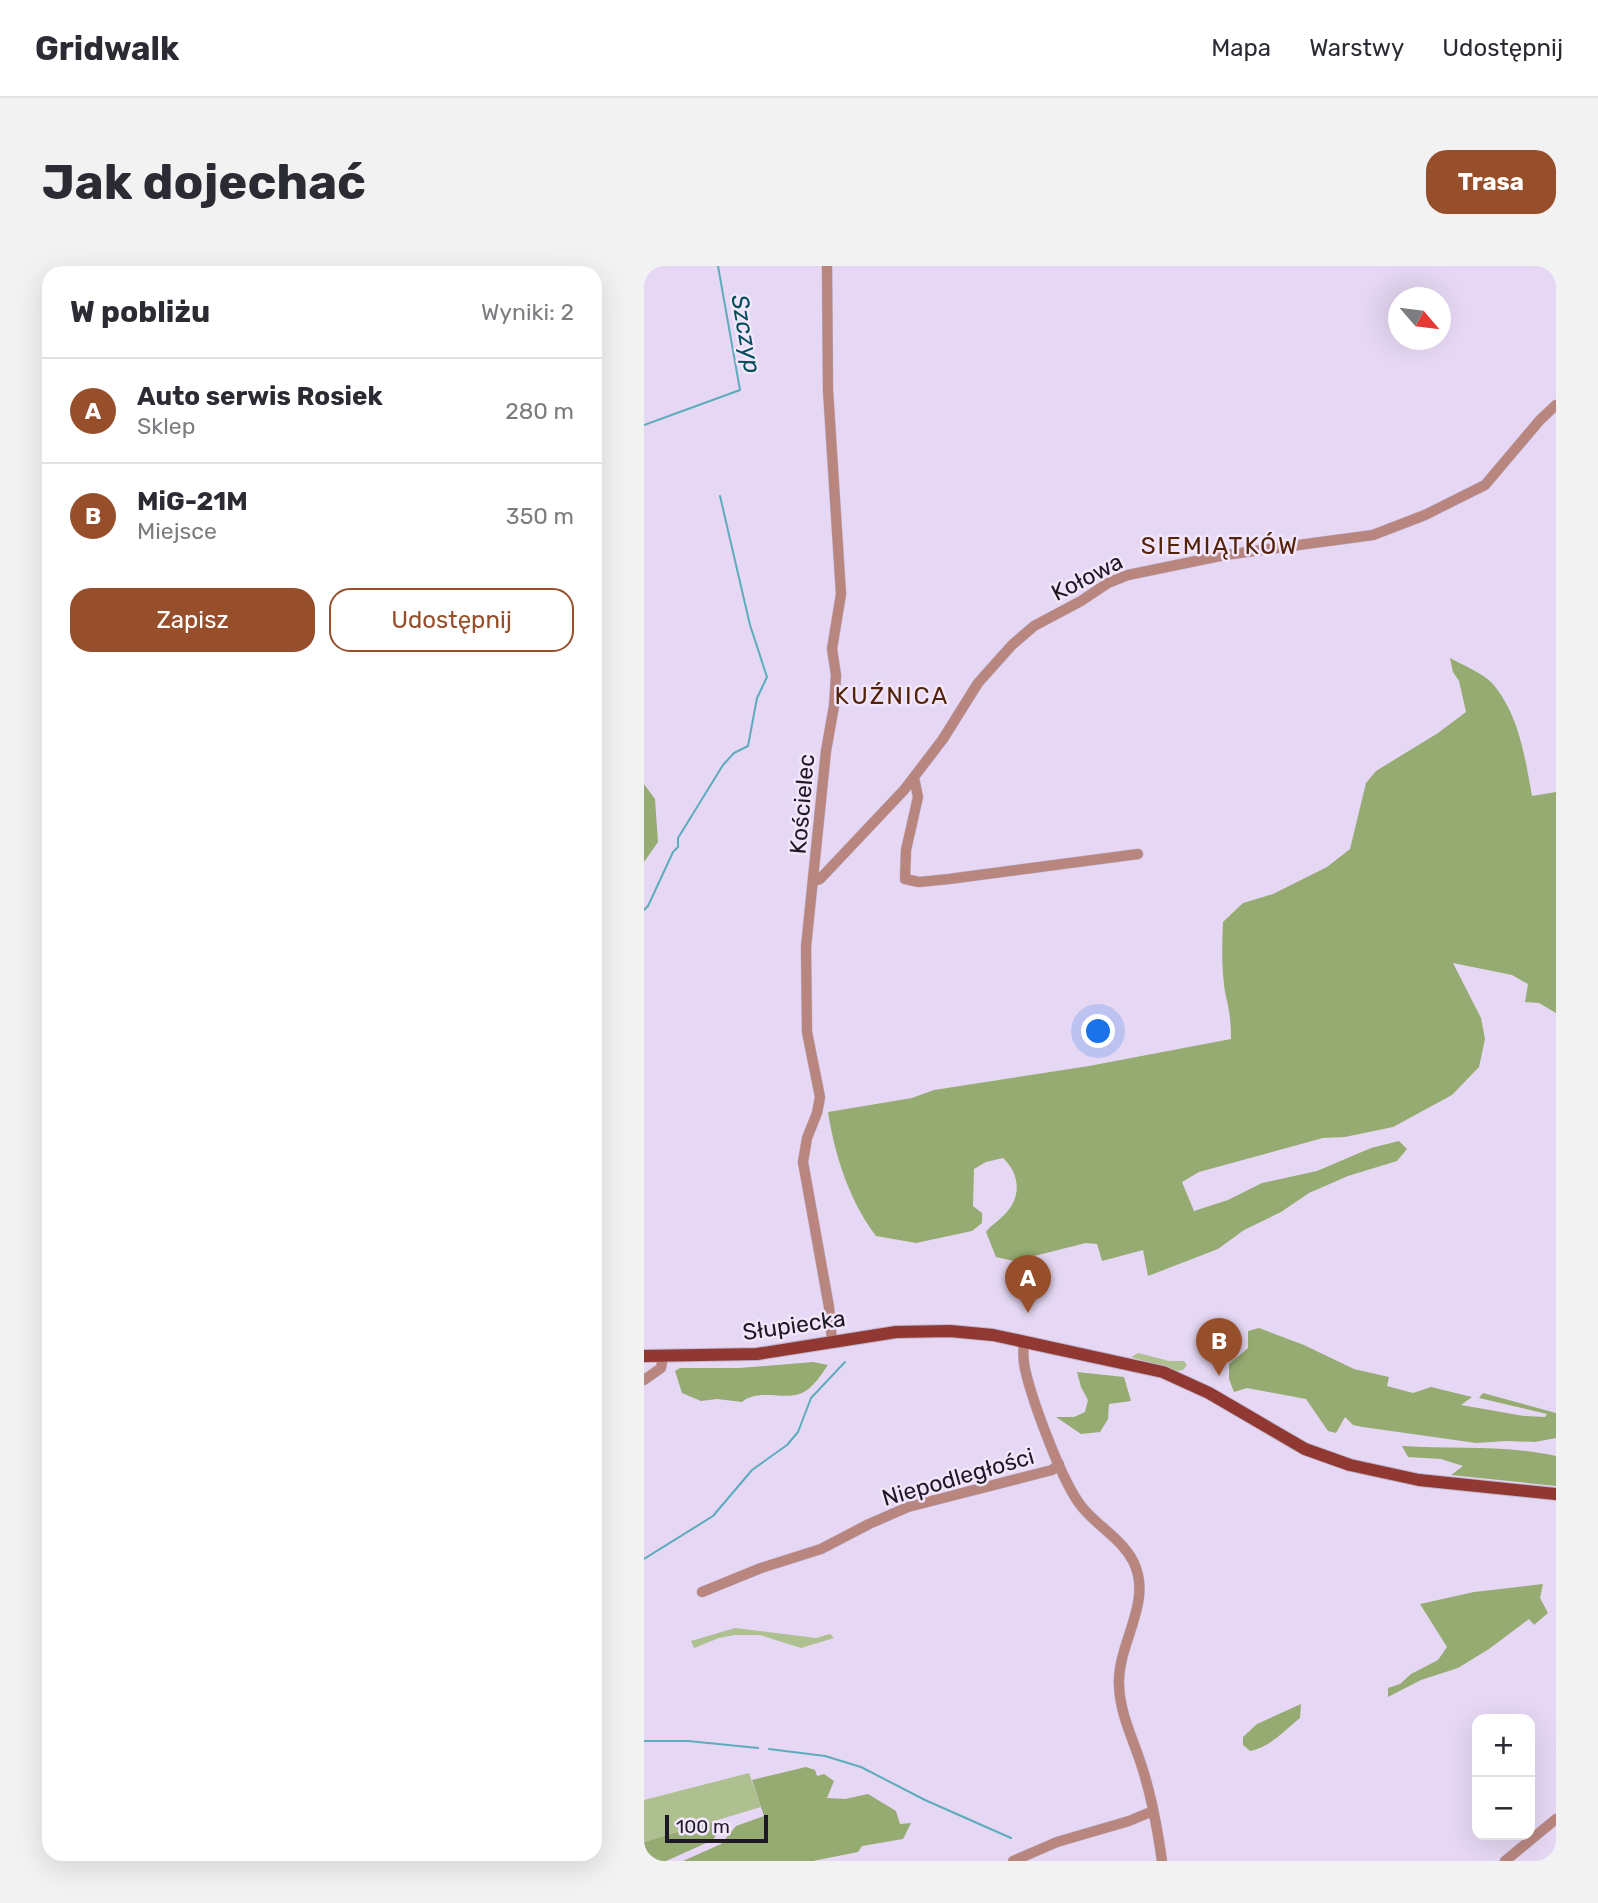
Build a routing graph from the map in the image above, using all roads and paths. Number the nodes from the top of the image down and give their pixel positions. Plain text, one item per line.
1 (827, 266) edge
2 (1556, 405) edge
3 (914, 778) junction
4 (1138, 854) dead end
5 (814, 881) junction
6 (832, 1342) junction
7 (1024, 1342) junction
8 (644, 1356) edge
9 (663, 1356) junction
10 (644, 1380) edge
11 (1059, 1464) junction
12 (1556, 1494) edge
13 (702, 1592) dead end
14 (1153, 1811) junction
15 (1556, 1819) edge
16 (1013, 1861) edge
17 (1161, 1861) edge
18 (1505, 1861) edge

1 - 5 street, Kościelec
2 - 3 street, Kołowa
3 - 4 street
3 - 5 street, Kołowa
5 - 6 street, Kościelec
6 - 7 main road, Słupiecka
6 - 9 main road, Słupiecka
7 - 11 street
7 - 12 main road, Słupiecka
8 - 9 main road, Słupiecka
9 - 10 street
11 - 13 street, Niepodległości
11 - 14 street, Niepodległości
14 - 16 street
14 - 17 street, Niepodległości
15 - 18 street

